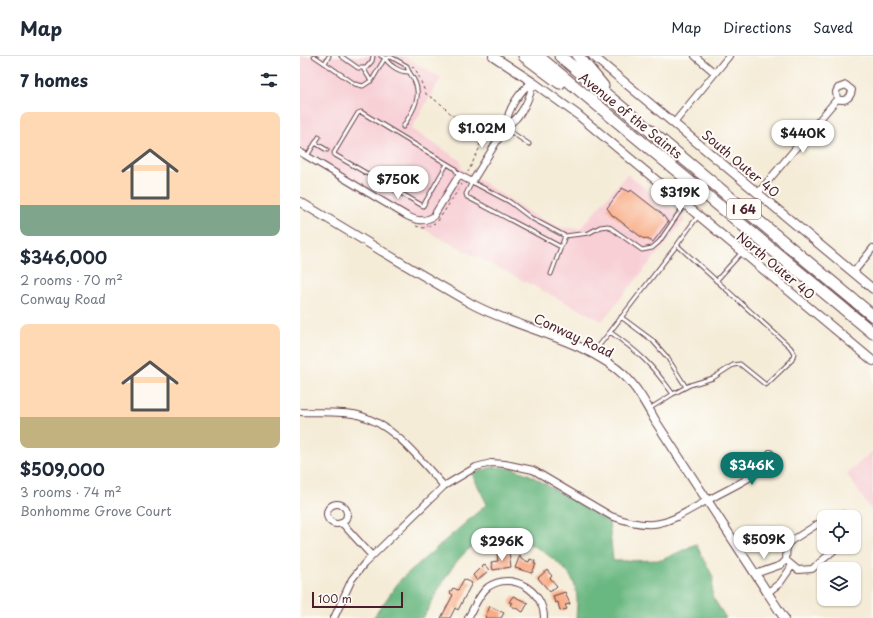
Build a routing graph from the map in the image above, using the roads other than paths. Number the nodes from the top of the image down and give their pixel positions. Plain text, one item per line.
1 (314, 56) edge
2 (329, 56) edge
3 (341, 56) edge
4 (373, 56) edge
5 (493, 56) edge
6 (524, 56) edge
7 (538, 56) edge
8 (560, 56) edge
9 (578, 56) edge
10 (593, 56) edge
11 (695, 56) edge
12 (729, 56) edge
13 (383, 57) edge
14 (325, 63) junction
15 (363, 68) junction
16 (408, 72) junction
17 (715, 73) junction
18 (371, 81) junction
19 (533, 82) junction
20 (581, 93) junction
21 (837, 99) dead end
22 (614, 101) junction
23 (674, 123) junction
24 (403, 127) dead end
25 (506, 127) junction
26 (318, 137) dead end
27 (315, 143) junction
28 (529, 144) dead end
29 (327, 150) dead end
30 (300, 152) edge
31 (307, 156) junction
32 (447, 164) junction
33 (459, 175) junction
34 (472, 182) junction
35 (758, 193) junction
36 (300, 202) edge
37 (685, 204) junction
38 (698, 215) junction
39 (565, 236) junction
40 (677, 245) junction
41 (561, 247) junction
42 (873, 248) edge
43 (742, 252) junction
44 (854, 272) junction
45 (551, 274) dead end
46 (716, 281) junction
47 (873, 289) edge
48 (873, 316) edge
49 (621, 317) junction
50 (610, 332) junction
51 (873, 333) edge
52 (592, 355) junction
53 (873, 361) edge
54 (686, 387) junction
55 (674, 394) junction
56 (649, 409) junction
57 (300, 412) edge
58 (770, 453) dead end
59 (444, 486) junction
60 (707, 501) junction
61 (342, 523) dead end
62 (817, 524) edge
63 (830, 554) edge
64 (372, 556) junction
65 (786, 560) junction
66 (792, 566) junction
67 (775, 567) junction
68 (755, 574) junction
69 (783, 577) junction
70 (767, 593) junction
71 (334, 618) edge
72 (468, 618) edge
73 (544, 618) edge
74 (784, 618) edge

1 - 14 lane
2 - 14 lane
3 - 15 lane
4 - 15 lane
5 - 19 street, North Outer 40
6 - 20 highway
7 - 20 highway, Avenue of the Saints / I 64
8 - 22 highway, Avenue of the Saints / I 64
9 - 22 highway
10 - 23 street, South Outer 40
11 - 17 street
12 - 17 street
13 - 16 lane
13 - 16 lane
13 - 18 lane
14 - 18 lane
15 - 18 lane
16 - 24 lane
17 - 23 street
19 - 25 street
19 - 25 street
19 - 37 street, North Outer 40
20 - 51 highway, Avenue of the Saints / I 64
21 - 35 street
22 - 48 highway, Avenue of the Saints / I 64
23 - 35 street, South Outer 40
25 - 28 lane
25 - 34 street
26 - 27 lane
27 - 29 lane
27 - 31 lane
30 - 31 street
31 - 33 street
32 - 32 lane
32 - 33 lane
33 - 34 street
34 - 39 lane
34 - 41 lane
35 - 44 street, South Outer 40
36 - 52 street, Conway Road
37 - 38 street, North Outer 40
37 - 39 lane
38 - 40 lane
38 - 43 street, North Outer 40
39 - 41 lane
40 - 46 lane
40 - 49 lane
41 - 45 lane
42 - 44 street
43 - 46 lane
43 - 53 street, North Outer 40
44 - 47 street, South Outer 40
46 - 54 lane
49 - 50 lane
49 - 54 lane
50 - 52 lane
50 - 55 lane
52 - 56 street, Conway Road
54 - 55 lane
55 - 56 lane
56 - 60 street, Conway Road
57 - 59 street
58 - 60 street
59 - 60 street
59 - 64 street
60 - 68 street, Conway Road
61 - 64 street
62 - 65 street
63 - 66 street
64 - 71 street
65 - 66 street
65 - 67 street
66 - 69 street
67 - 68 street
67 - 69 street
68 - 70 street, Conway Road
69 - 70 street
70 - 74 street, Conway Road
72 - 73 street

